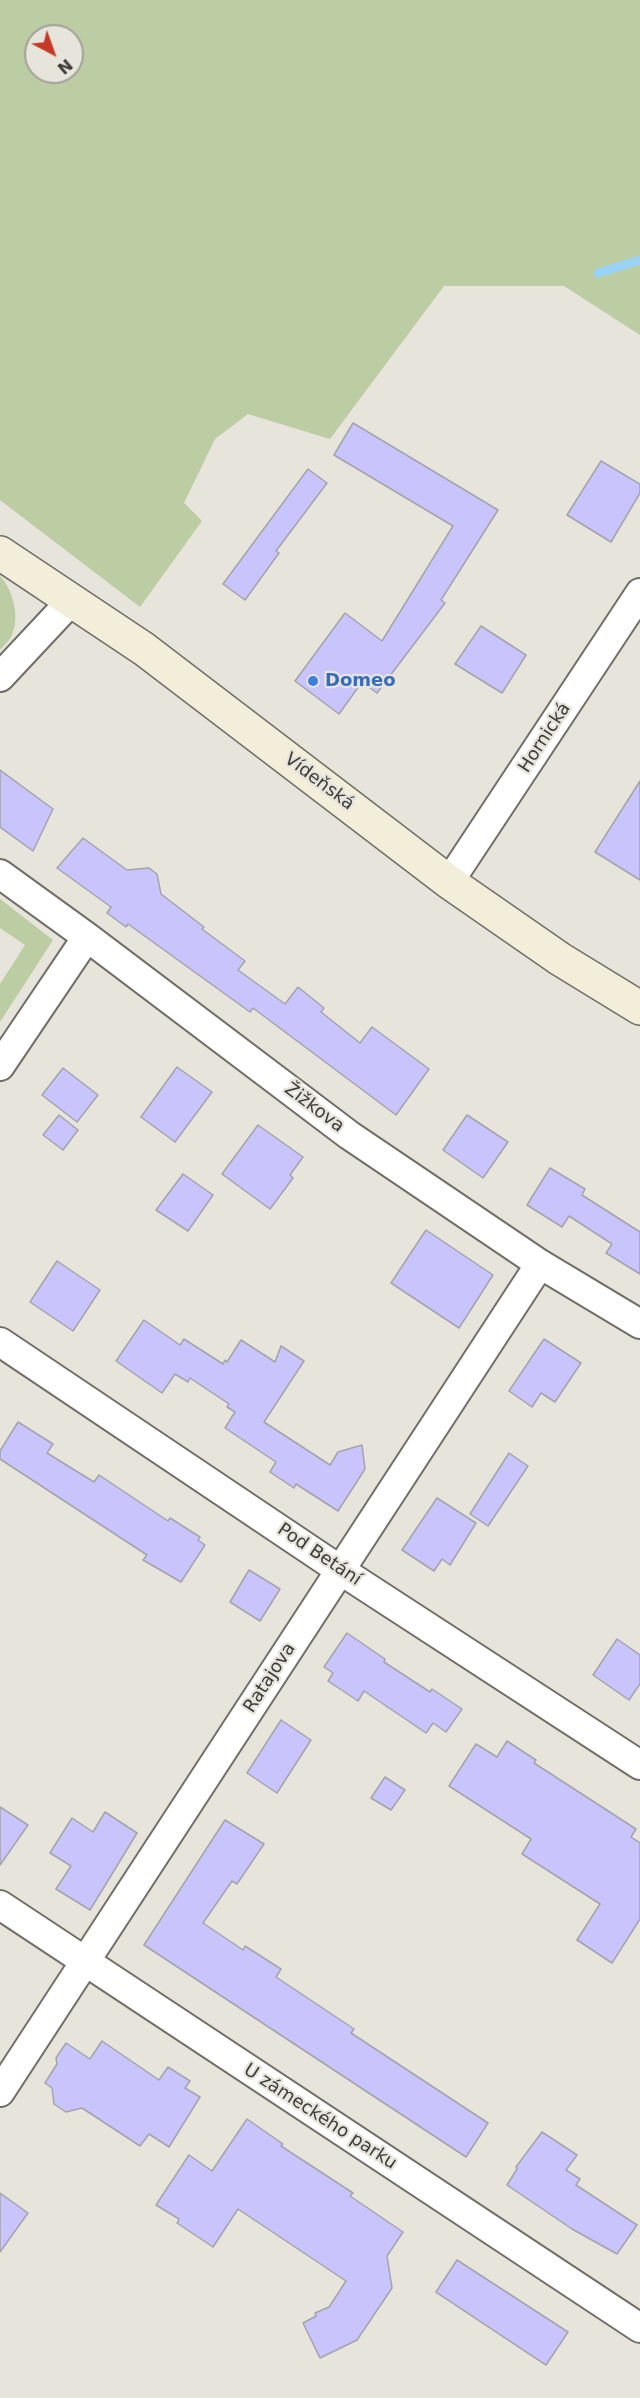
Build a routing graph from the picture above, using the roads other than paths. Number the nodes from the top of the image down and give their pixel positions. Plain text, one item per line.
1 (0, 553) edge
2 (640, 593) edge
3 (72, 600) junction
4 (0, 677) edge
5 (0, 874) edge
6 (449, 882) junction
7 (87, 937) junction
8 (640, 1008) edge
9 (0, 1066) edge
10 (540, 1264) junction
11 (640, 1324) edge
12 (0, 1342) edge
13 (340, 1570) junction
14 (640, 1765) edge
15 (0, 1905) edge
16 (85, 1962) junction
17 (0, 2092) edge
18 (640, 2328) edge

1 - 3 main road, Vídeňská
2 - 6 street, Hornická
3 - 4 street
3 - 6 main road, Vídeňská
5 - 7 street, Žižkova
6 - 8 main road, Vídeňská
7 - 9 street
7 - 10 street, Žižkova
10 - 11 street, Žižkova
10 - 13 street, Ratajova
12 - 13 street, Pod Betání
13 - 14 street, Pod Betání
13 - 16 street, Ratajova
15 - 16 street, U zámeckého parku
16 - 17 street, Ratajova
16 - 18 street, U zámeckého parku

